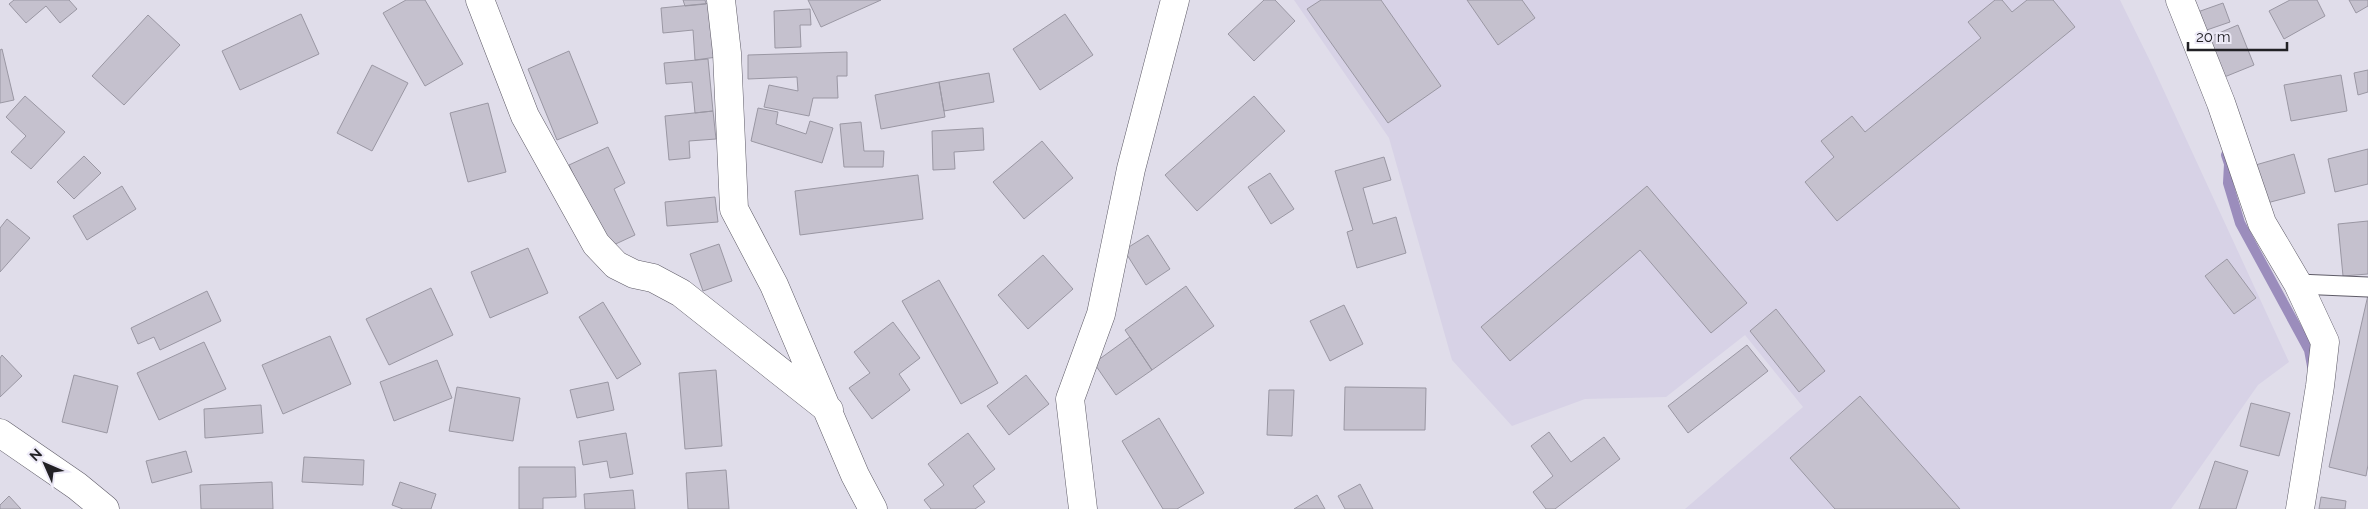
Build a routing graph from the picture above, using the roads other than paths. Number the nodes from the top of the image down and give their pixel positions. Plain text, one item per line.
1 (480, 0) edge
2 (721, 0) edge
3 (1175, 0) edge
4 (2180, 0) edge
5 (2298, 284) junction
6 (2368, 287) edge
7 (829, 410) junction
8 (0, 433) edge
9 (105, 509) edge
10 (873, 509) edge
11 (1083, 509) edge
12 (2300, 509) edge

1 - 7 street
2 - 7 street
3 - 11 street
4 - 5 street
5 - 6 lane
5 - 12 street
7 - 10 street
8 - 9 street

